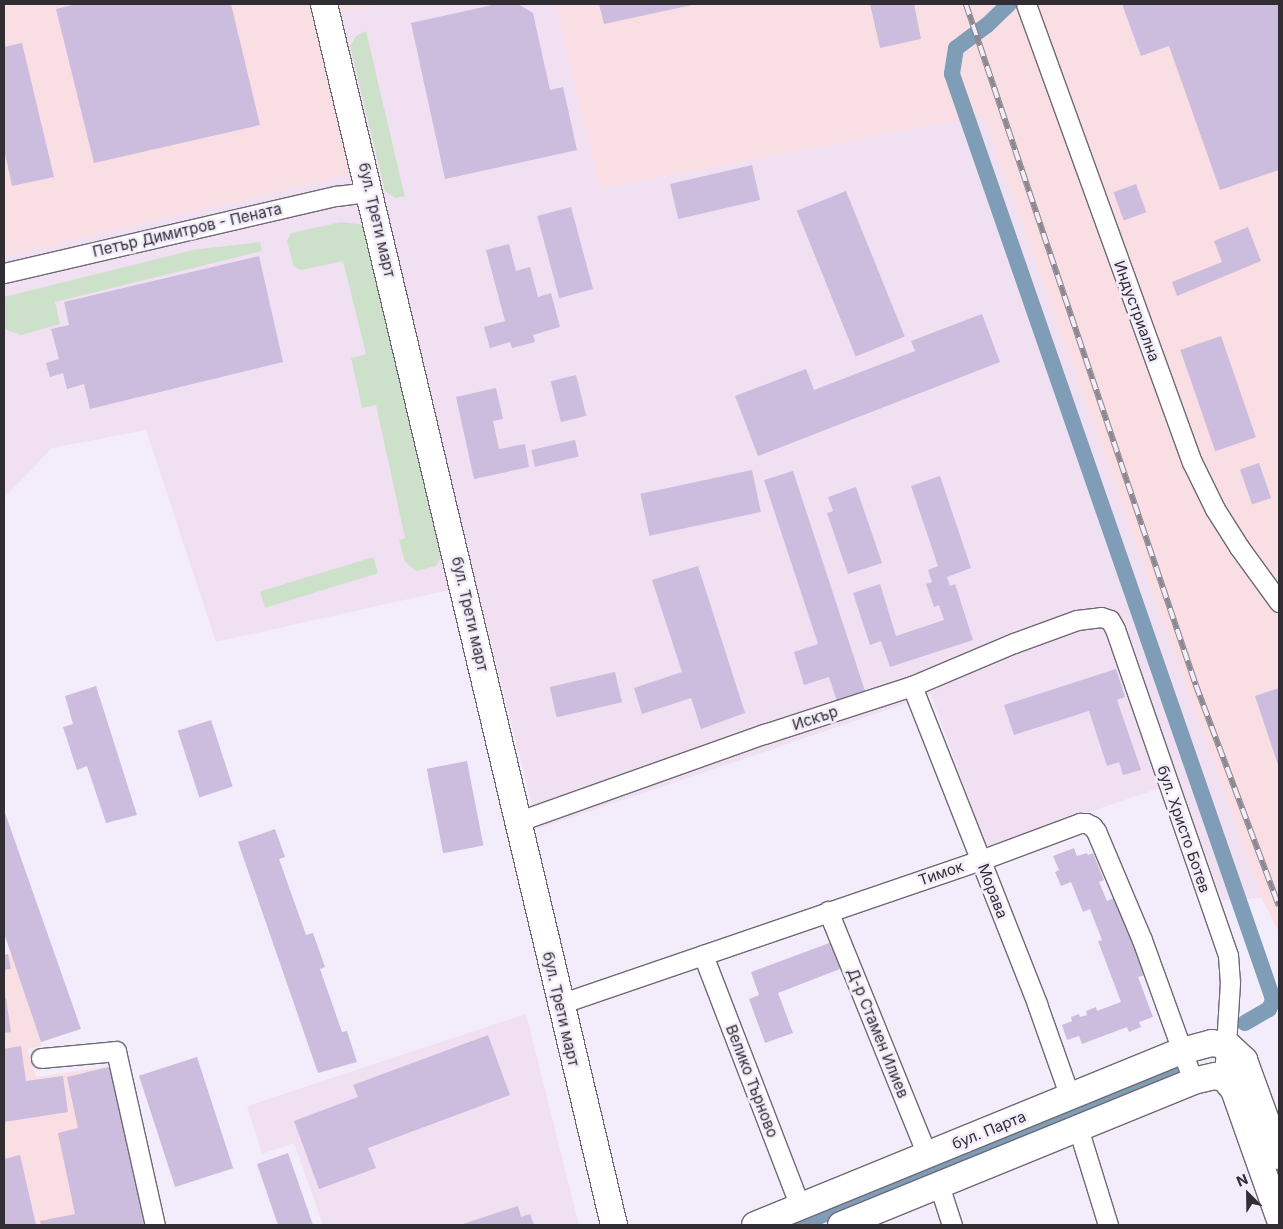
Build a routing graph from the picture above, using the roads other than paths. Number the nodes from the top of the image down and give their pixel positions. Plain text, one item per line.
1 (324, 4) edge
2 (1029, 12) edge
3 (370, 192) junction
4 (4, 273) edge
5 (1279, 602) edge
6 (1110, 620) joint
7 (912, 686) junction
8 (519, 820) junction
9 (980, 860) junction
10 (828, 911) junction
11 (703, 955) junction
12 (560, 1004) junction
13 (1225, 1044) junction
14 (1182, 1051) junction
15 (41, 1058) dead end
16 (1224, 1078) junction
17 (1193, 1081) junction
18 (1070, 1097) junction
19 (1078, 1128) junction
20 (927, 1155) junction
21 (1279, 1156) edge
22 (939, 1185) junction
23 (800, 1207) junction
24 (1279, 1217) edge
25 (155, 1225) edge
26 (614, 1225) edge
27 (755, 1225) edge
28 (841, 1225) edge
29 (952, 1225) edge
30 (1108, 1225) edge

1 - 3 main road, бул. Трети март
2 - 5 street, Индустриална
3 - 4 street, Петър Димитров - Пената
3 - 8 main road, бул. Трети март
6 - 7 street, Искър
6 - 13 street, бул. Христо Ботев
7 - 8 street, Искър
7 - 9 street, Морава
8 - 12 main road, бул. Трети март
9 - 10 street, Тимок
9 - 14 street, Тимок
9 - 18 street, Морава
10 - 11 street, Тимок
10 - 20 street, Д-р Стамен Илиев
11 - 12 street, Тимок
11 - 23 street, Велико Търново
12 - 26 main road, бул. Трети март
13 - 14 main road, бул. Парта
13 - 16 street, бул. Христо Ботев
13 - 21 main road
14 - 17 street
14 - 18 main road, бул. Парта
15 - 25 street
16 - 17 main road
16 - 24 main road
17 - 19 main road
18 - 20 main road, бул. Парта
19 - 22 main road
19 - 30 street
20 - 23 main road, бул. Парта
22 - 28 main road
22 - 29 street
23 - 27 main road, бул. Парта

